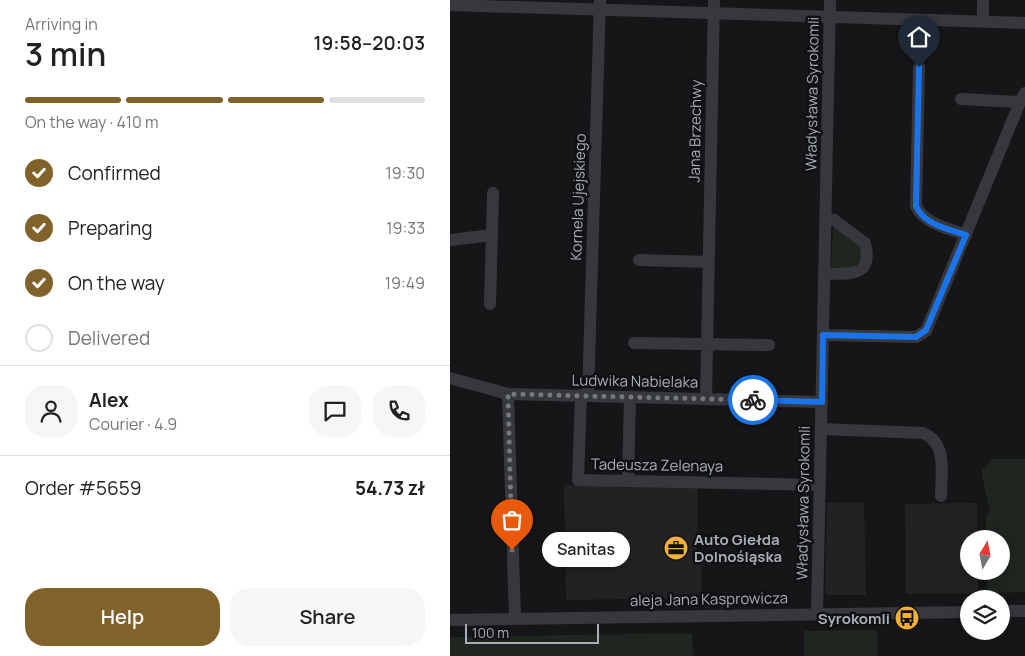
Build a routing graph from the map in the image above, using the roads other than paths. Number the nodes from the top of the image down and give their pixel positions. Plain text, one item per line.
1 (714, 0) edge
2 (830, 0) edge
3 (983, 0) edge
4 (473, 3) edge
5 (450, 5) edge
6 (600, 5) edge
7 (714, 14) junction
8 (830, 18) junction
9 (983, 22) junction
10 (1025, 23) edge
11 (919, 67) dead end
12 (1022, 98) edge
13 (962, 99) dead end
14 (493, 193) dead end
15 (826, 219) junction
16 (492, 235) junction
17 (966, 235) junction
18 (450, 240) edge
19 (639, 260) dead end
20 (709, 262) junction
21 (824, 274) junction
22 (490, 304) dead end
23 (823, 335) junction
24 (634, 343) dead end
25 (707, 344) junction
26 (769, 345) dead end
27 (450, 378) edge
28 (508, 394) junction
29 (585, 395) junction
30 (630, 396) junction
31 (706, 398) junction
32 (822, 402) junction
33 (822, 429) junction
34 (628, 481) junction
35 (820, 484) junction
36 (941, 496) dead end
37 (1010, 611) edge
38 (1025, 611) edge
39 (960, 612) edge
40 (817, 614) junction
41 (515, 618) junction
42 (450, 620) edge

1 - 7 street, Jana Brzechwy
2 - 8 street, Władysława Syrokomli
3 - 9 street
4 - 5 street
4 - 6 street
6 - 7 street
6 - 29 street, Kornela Ujejskiego
7 - 8 street
7 - 20 street, Jana Brzechwy
8 - 9 street
8 - 15 street, Władysława Syrokomli
9 - 10 street
11 - 17 street
12 - 13 street
12 - 17 street
14 - 16 street
15 - 21 street, Władysława Syrokomli
15 - 21 street
16 - 18 street
16 - 22 street
17 - 23 street
19 - 20 street
20 - 25 street, Jana Brzechwy
21 - 23 street, Władysława Syrokomli
23 - 32 street, Władysława Syrokomli
24 - 25 street
25 - 26 street
25 - 31 street, Jana Brzechwy
27 - 28 street, Ludwika Nabielaka
28 - 29 street, Ludwika Nabielaka
28 - 41 street
29 - 30 street, Ludwika Nabielaka
29 - 34 street, Tadeusza Zelenaya
30 - 31 street, Ludwika Nabielaka
30 - 34 street
31 - 32 street, Ludwika Nabielaka
32 - 33 street, Władysława Syrokomli
33 - 35 street, Władysława Syrokomli
33 - 36 street
34 - 35 street, Tadeusza Zelenaya
35 - 40 street, Władysława Syrokomli
37 - 38 street
39 - 40 street, aleja Jana Kasprowicza
40 - 41 street, aleja Jana Kasprowicza
41 - 42 street, aleja Jana Kasprowicza

